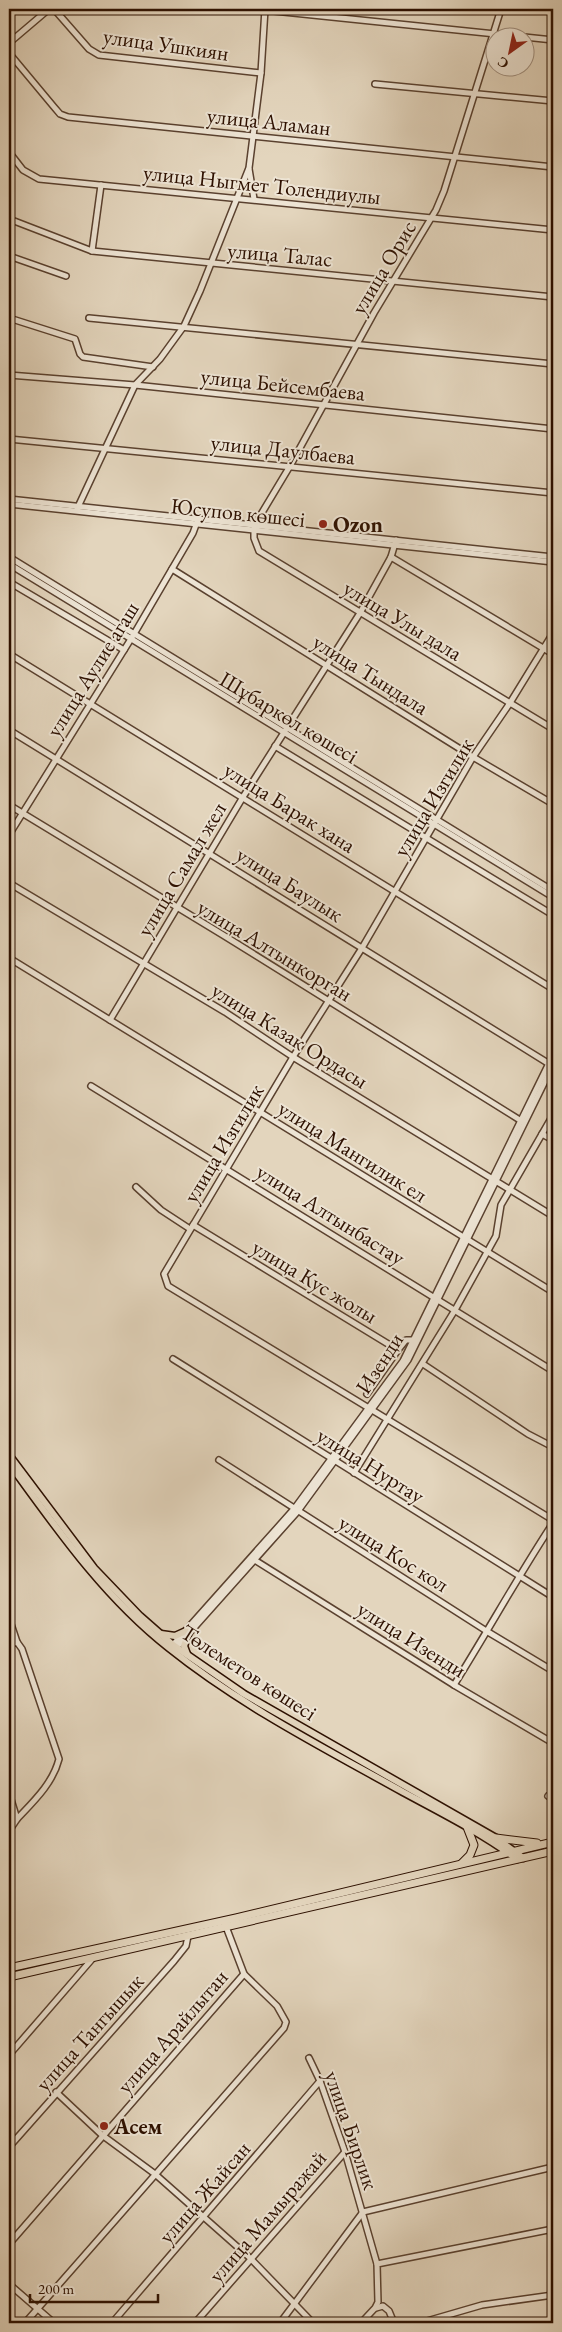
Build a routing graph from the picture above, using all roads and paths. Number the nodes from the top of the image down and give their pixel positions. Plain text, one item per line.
1 (49, 9) edge
2 (54, 9) edge
3 (254, 9) edge
4 (265, 9) edge
5 (501, 9) edge
6 (495, 28) edge
7 (484, 33) edge
8 (534, 38) edge
9 (553, 40) edge
10 (9, 43) edge
11 (9, 53) edge
12 (484, 63) edge
13 (261, 73) junction
14 (375, 84) dead end
15 (475, 92) junction
16 (553, 101) edge
17 (254, 136) junction
18 (9, 152) edge
19 (454, 157) junction
20 (553, 167) edge
21 (249, 168) junction
22 (100, 185) junction
23 (236, 198) junction
24 (254, 199) junction
25 (431, 218) junction
26 (9, 219) edge
27 (553, 230) edge
28 (92, 251) junction
29 (9, 256) edge
30 (211, 264) junction
31 (66, 276) dead end
32 (393, 280) junction
33 (553, 297) edge
34 (9, 318) edge
35 (89, 318) dead end
36 (184, 326) junction
37 (357, 343) junction
38 (553, 364) edge
39 (153, 367) junction
40 (9, 375) edge
41 (135, 385) junction
42 (323, 405) junction
43 (553, 429) edge
44 (9, 439) edge
45 (105, 447) junction
46 (290, 466) junction
47 (553, 492) edge
48 (9, 499) edge
49 (9, 504) edge
50 (77, 508) junction
51 (197, 521) junction
52 (254, 528) junction
53 (395, 543) junction
54 (391, 557) junction
55 (553, 557) edge
56 (9, 558) edge
57 (553, 562) edge
58 (9, 564) edge
59 (172, 569) junction
60 (9, 582) edge
61 (360, 613) junction
62 (553, 634) edge
63 (132, 636) junction
64 (544, 648) junction
65 (124, 650) junction
66 (9, 654) edge
67 (553, 654) edge
68 (328, 665) junction
69 (91, 704) junction
70 (510, 704) junction
71 (553, 729) edge
72 (9, 730) edge
73 (285, 730) junction
74 (275, 746) junction
75 (56, 757) junction
76 (473, 757) junction
77 (243, 798) junction
78 (553, 804) edge
79 (9, 805) edge
80 (22, 813) junction
81 (436, 822) junction
82 (9, 835) edge
83 (427, 838) junction
84 (211, 854) junction
85 (9, 883) edge
86 (395, 891) junction
87 (553, 891) edge
88 (553, 897) edge
89 (177, 909) junction
90 (553, 915) edge
91 (362, 948) junction
92 (9, 958) edge
93 (143, 963) junction
94 (553, 989) edge
95 (328, 1001) junction
96 (110, 1020) junction
97 (553, 1055) edge
98 (293, 1057) junction
99 (552, 1066) edge
100 (92, 1086) dead end
101 (260, 1113) junction
102 (553, 1115) edge
103 (523, 1122) junction
104 (542, 1134) junction
105 (553, 1140) edge
106 (226, 1168) junction
107 (494, 1181) junction
108 (136, 1187) dead end
109 (509, 1190) junction
110 (553, 1216) edge
111 (192, 1227) junction
112 (466, 1240) junction
113 (486, 1252) junction
114 (553, 1292) edge
115 (437, 1299) junction
116 (455, 1310) junction
117 (416, 1341) junction
118 (398, 1350) junction
119 (173, 1359) dead end
120 (424, 1364) junction
121 (553, 1371) edge
122 (367, 1394) dead end
123 (370, 1409) junction
124 (388, 1420) junction
125 (553, 1447) edge
126 (9, 1455) edge
127 (219, 1460) dead end
128 (333, 1460) junction
129 (9, 1463) edge
130 (354, 1473) junction
131 (296, 1510) junction
132 (553, 1522) edge
133 (253, 1559) junction
134 (519, 1576) junction
135 (553, 1597) edge
136 (9, 1618) edge
137 (488, 1632) junction
138 (158, 1633) junction
139 (187, 1633) junction
140 (17, 1642) junction
141 (9, 1645) edge
142 (173, 1648) junction
143 (193, 1660) junction
144 (553, 1671) edge
145 (454, 1685) junction
146 (553, 1743) edge
147 (9, 1793) edge
148 (18, 1819) junction
149 (467, 1828) junction
150 (9, 1831) edge
151 (496, 1838) junction
152 (550, 1842) edge
153 (553, 1851) edge
154 (512, 1852) junction
155 (520, 1859) junction
156 (460, 1865) junction
157 (223, 1920) junction
158 (226, 1928) junction
159 (188, 1936) junction
160 (93, 1958) junction
161 (9, 1968) edge
162 (244, 1974) junction
163 (9, 1977) edge
164 (9, 2055) edge
165 (310, 2058) dead end
166 (320, 2081) junction
167 (56, 2092) junction
168 (102, 2136) junction
169 (9, 2147) edge
170 (345, 2152) junction
171 (553, 2167) edge
172 (155, 2174) junction
173 (363, 2212) junction
174 (203, 2218) junction
175 (553, 2229) edge
176 (9, 2244) edge
177 (250, 2258) junction
178 (377, 2264) junction
179 (9, 2284) edge
180 (553, 2295) edge
181 (295, 2306) junction
182 (375, 2308) junction
183 (37, 2310) junction
184 (25, 2323) edge
185 (54, 2323) edge
186 (112, 2323) edge
187 (195, 2323) edge
188 (280, 2323) edge
189 (313, 2323) edge
190 (362, 2323) edge
191 (394, 2323) edge
192 (420, 2323) edge

1 - 10 street
2 - 13 street, улица Ушкиян
3 - 4 street
4 - 7 street
4 - 13 street
5 - 6 street, улица Орис
8 - 9 street
11 - 17 street, улица Аламан
12 - 15 street, улица Орис
13 - 17 street
14 - 15 street
15 - 16 street
15 - 19 street, улица Орис
17 - 19 street, улица Аламан
17 - 21 street
18 - 22 street, улица Ныгмет Толендиулы
19 - 20 street, улица Аламан
19 - 25 street, улица Орис
21 - 23 street
21 - 24 street
22 - 23 street, улица Ныгмет Толендиулы
22 - 28 street
23 - 24 street, улица Ныгмет Толендиулы
23 - 30 street
24 - 25 street, улица Ныгмет Толендиулы
25 - 27 street, улица Ныгмет Толендиулы
25 - 32 street, улица Орис
26 - 28 street, улица Талас
28 - 30 street, улица Талас
29 - 31 street
30 - 32 street, улица Талас
30 - 36 street
32 - 33 street, улица Талас
32 - 37 street, улица Орис
34 - 39 street
35 - 36 street
36 - 37 street
36 - 39 street
37 - 38 street
37 - 42 street, улица Орис
39 - 41 street
40 - 41 street, улица Бейсембаева
41 - 42 street, улица Бейсембаева
41 - 45 street
42 - 43 street, улица Бейсембаева
42 - 46 street, улица Орис
44 - 45 street, улица Даулбаева
45 - 46 street, улица Даулбаева
45 - 50 street
46 - 47 street, улица Даулбаева
46 - 52 street, улица Орис
48 - 50 street, Юсупов көшесі
49 - 50 street, Юсупов көшесі
50 - 51 street, Юсупов көшесі
51 - 52 street, Юсупов көшесі
51 - 59 street, улица Аулие агаш
52 - 53 street, Юсупов көшесі
52 - 61 street, улица Улы дала
53 - 54 street, улица Самал жел
53 - 55 street, Юсупов көшесі
53 - 57 street, Юсупов көшесі
54 - 61 street, улица Самал жел
54 - 64 street
56 - 63 street
58 - 63 street
59 - 63 street, улица Аулие агаш
59 - 68 street, улица Тындала
60 - 65 street
61 - 68 street, улица Самал жел
61 - 70 street, улица Улы дала
62 - 64 street, улица Изгилик
63 - 65 street, улица Аулие агаш
63 - 73 street, Шұбаркөл көшесі
64 - 67 street
64 - 70 street, улица Изгилик
65 - 69 street, улица Аулие агаш
66 - 69 street, улица Барак хана
68 - 73 street, улица Самал жел
68 - 76 street, улица Тындала
69 - 75 street, улица Аулие агаш
69 - 77 street, улица Барак хана
70 - 71 street, улица Улы дала
70 - 76 street, улица Изгилик
72 - 75 street, улица Баулык
73 - 74 street, улица Самал жел
73 - 81 street, Шұбаркөл көшесі
74 - 77 street, улица Самал жел
74 - 83 street
75 - 80 street, улица Аулие агаш
75 - 84 street, улица Баулык
76 - 78 street, улица Тындала
76 - 81 street, улица Изгилик
77 - 84 street, улица Самал жел
77 - 86 street, улица Барак хана
79 - 80 street, улица Алтынкорган
80 - 82 street, улица Аулие агаш
80 - 89 street, улица Алтынкорган
81 - 83 street, улица Изгилик
81 - 87 street, Шұбаркөл көшесі
81 - 88 street, Шұбаркөл көшесі
83 - 86 street, улица Изгилик
83 - 90 street
84 - 89 street, улица Самал жел
84 - 91 street, улица Баулык
85 - 93 street, улица Казак Ордасы
86 - 91 street, улица Изгилик
86 - 94 street, улица Барак хана
89 - 93 street, улица Самал жел
89 - 95 street, улица Алтынкорган
91 - 95 street, улица Изгилик
91 - 99 street, улица Баулык
92 - 96 street, улица Мангилик ел
93 - 96 street, улица Самал жел
93 - 98 street, улица Казак Ордасы
95 - 98 street, улица Изгилик
95 - 103 street, улица Алтынкорган
96 - 101 street, улица Мангилик ел
97 - 99 street, Изенди
98 - 101 street, улица Изгилик
98 - 107 street, улица Казак Ордасы
99 - 103 street, Изенди
100 - 106 street, улица Алтынбастау
101 - 106 street, улица Изгилик
101 - 112 street, улица Мангилик ел
102 - 104 street
103 - 107 street, Изенди
104 - 105 street
104 - 109 street
106 - 111 street, улица Изгилик
106 - 115 street, улица Алтынбастау
107 - 109 street, улица Казак Ордасы
107 - 112 street, Изенди
108 - 111 street, улица Кус жолы
109 - 110 street, улица Казак Ордасы
109 - 113 street
111 - 118 street, улица Кус жолы
111 - 123 street, улица Изгилик
112 - 113 street, улица Мангилик ел
112 - 115 street, Изенди
113 - 114 street, улица Мангилик ел
113 - 116 street
115 - 116 street, улица Алтынбастау
115 - 117 street, Изенди
116 - 120 street
116 - 121 street, улица Алтынбастау
117 - 118 street
117 - 123 street, Изенди
118 - 122 street
119 - 128 street, улица Нуртау
120 - 124 street
120 - 125 street
123 - 124 street, улица Изгилик
123 - 128 street, Изенди
124 - 130 street
124 - 132 street, улица Изгилик
126 - 138 main road, Төлеметов көшесі
127 - 131 street, улица Кос кол
128 - 130 street, улица Нуртау
128 - 131 street, Изенди
129 - 142 main road, Төлеметов көшесі
130 - 134 street, улица Нуртау
131 - 133 street, Изенди
131 - 137 street, улица Кос кол
132 - 134 street
133 - 139 street, Изенди
133 - 145 street, улица Изенди
134 - 135 street, улица Нуртау
134 - 137 street
136 - 140 street
137 - 144 street, улица Кос кол
137 - 145 street
138 - 139 main road
138 - 142 main road, Төлеметов көшесі
139 - 142 street, Изенди
139 - 143 main road
140 - 141 street
140 - 148 street
142 - 143 main road, Төлеметов көшесі
142 - 149 main road, Төлеметов көшесі
143 - 151 main road, Төлеметов көшесі
145 - 146 street, улица Изенди
147 - 148 street
148 - 150 street
149 - 154 main road, Төлеметов көшесі
149 - 156 highway
151 - 152 highway
151 - 154 main road, Төлеметов көшесі
152 - 154 highway
153 - 155 highway
154 - 155 main road, Төлеметов көшесі
154 - 156 highway
155 - 158 highway
156 - 157 highway
157 - 158 street, улица Арайлытан
157 - 161 highway
158 - 159 highway
158 - 162 street, улица Арайлытан
159 - 160 highway
159 - 167 street, улица Тангышык
160 - 163 highway
160 - 164 street
162 - 168 street, улица Арайлытан
162 - 172 street
165 - 166 street, улица Бирлик
166 - 170 street, улица Бирлик
166 - 174 street, улица Жайсан
167 - 168 street
167 - 169 street, улица Тангышык
168 - 172 street
168 - 176 street, улица Арайлытан
170 - 173 street, улица Бирлик
170 - 177 street, улица Мамыражай
171 - 173 street
172 - 174 street
172 - 183 street
173 - 178 street, улица Бирлик
173 - 181 street, улица Бирлик
174 - 177 street
174 - 186 street, улица Жайсан
175 - 178 street
177 - 181 street
177 - 187 street, улица Мамыражай
178 - 182 street, улица Бирлик
179 - 183 street
180 - 192 street
181 - 188 street, улица Бирлик
181 - 189 street
182 - 190 street
182 - 191 street
183 - 184 street
183 - 185 street

